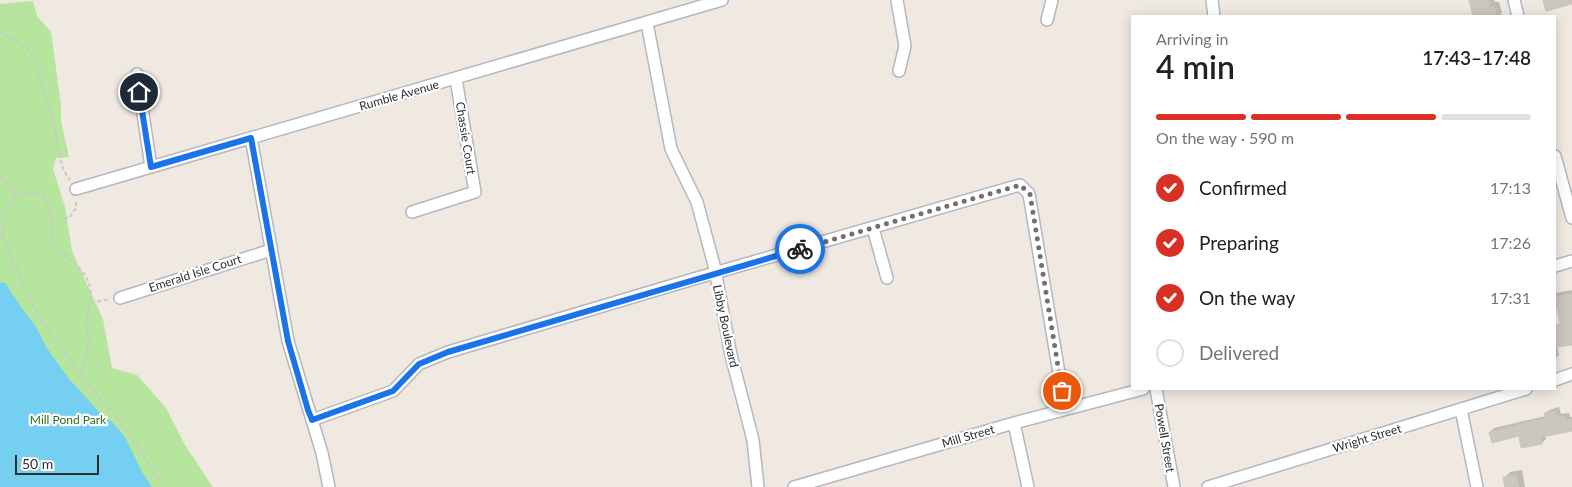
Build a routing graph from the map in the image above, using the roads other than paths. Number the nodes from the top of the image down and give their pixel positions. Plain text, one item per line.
1 (722, 0) edge
2 (897, 0) edge
3 (1052, 0) edge
4 (1212, 0) edge
5 (1514, 0) edge
6 (1214, 15) edge
7 (1518, 15) edge
8 (1047, 20) dead end
9 (646, 23) junction
10 (900, 71) dead end
11 (136, 74) dead end
12 (456, 79) junction
13 (251, 138) junction
14 (1556, 160) edge
15 (151, 167) junction
16 (76, 189) road end
17 (412, 212) dead end
18 (1572, 218) edge
19 (873, 228) junction
20 (270, 250) junction
21 (1572, 261) edge
22 (1556, 266) edge
23 (715, 273) junction
24 (887, 278) dead end
25 (120, 298) road end
26 (1572, 374) edge
27 (1556, 380) edge
28 (1138, 390) edge
29 (1156, 390) edge
30 (1523, 390) edge
31 (1064, 409) junction
32 (1462, 409) junction
33 (312, 420) junction
34 (1014, 423) junction
35 (329, 487) edge
36 (758, 487) edge
37 (794, 487) edge
38 (1028, 487) edge
39 (1174, 487) edge
40 (1208, 487) edge
41 (1477, 487) edge

1 - 9 street, Rumble Avenue
2 - 10 street
3 - 8 street
4 - 6 street
5 - 7 street
9 - 12 street, Rumble Avenue
9 - 23 street, Libby Boulevard
11 - 15 street
12 - 13 street, Rumble Avenue
12 - 17 street, Chassie Court
13 - 15 street, Rumble Avenue
13 - 20 street
14 - 18 street
15 - 16 street, Rumble Avenue
19 - 23 street
19 - 24 street
19 - 31 street
20 - 25 street, Emerald Isle Court
20 - 33 street
21 - 22 street
23 - 33 street
23 - 36 street, Libby Boulevard
26 - 27 street
28 - 31 street, Mill Street
29 - 39 street, Powell Street
30 - 32 street, Wright Street
31 - 34 street, Mill Street
32 - 40 street, Wright Street
32 - 41 street
33 - 35 street
34 - 37 street, Mill Street
34 - 38 street

